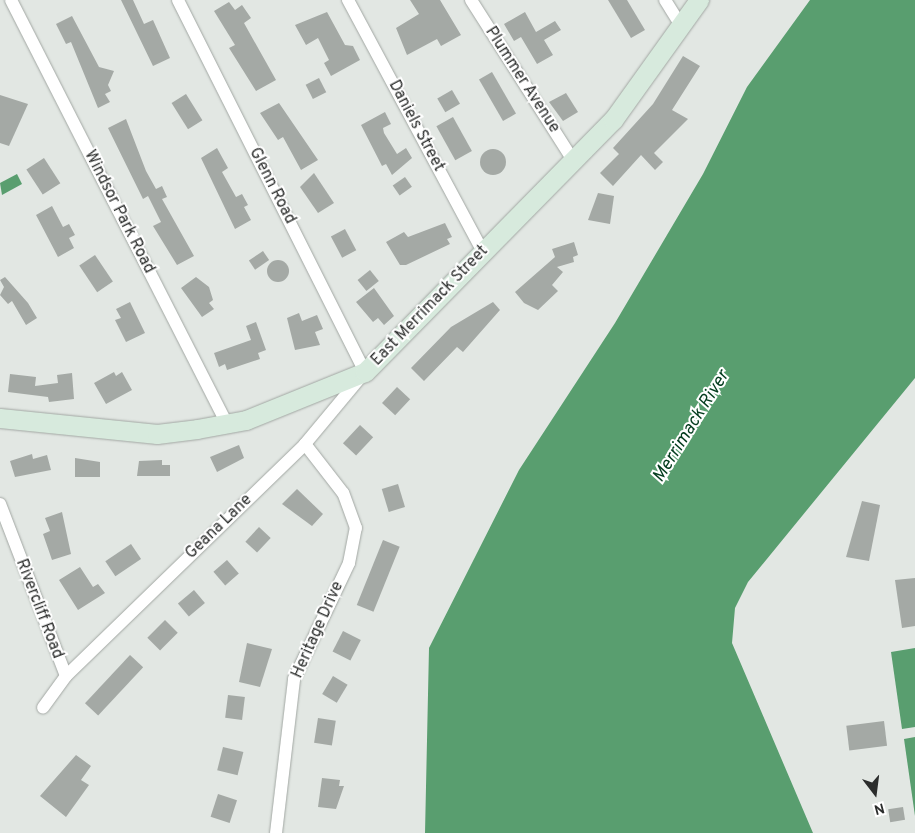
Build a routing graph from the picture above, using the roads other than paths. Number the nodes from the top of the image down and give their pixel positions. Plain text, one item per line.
1 (11, 0) edge
2 (178, 0) edge
3 (348, 0) edge
4 (471, 0) edge
5 (665, 0) edge
6 (699, 0) edge
7 (681, 26) junction
8 (573, 160) junction
9 (483, 252) junction
10 (365, 372) junction
11 (0, 418) edge
12 (228, 424) junction
13 (305, 444) junction
14 (0, 504) edge
15 (66, 676) junction
16 (43, 708) dead end
17 (276, 833) edge

1 - 12 street, Windsor Park Road
2 - 10 street, Glenn Road
3 - 9 street, Daniels Street
4 - 8 street, Plummer Avenue
5 - 7 street
6 - 7 street, East Merrimack Street
7 - 8 street, East Merrimack Street
8 - 9 street, East Merrimack Street
9 - 10 street, East Merrimack Street
10 - 12 street, East Merrimack Street
10 - 13 street, Geana Lane
11 - 12 street, East Merrimack Street
13 - 15 street, Geana Lane
13 - 17 street, Heritage Drive
14 - 15 street, Rivercliff Road
15 - 16 street, Rivercliff Road

